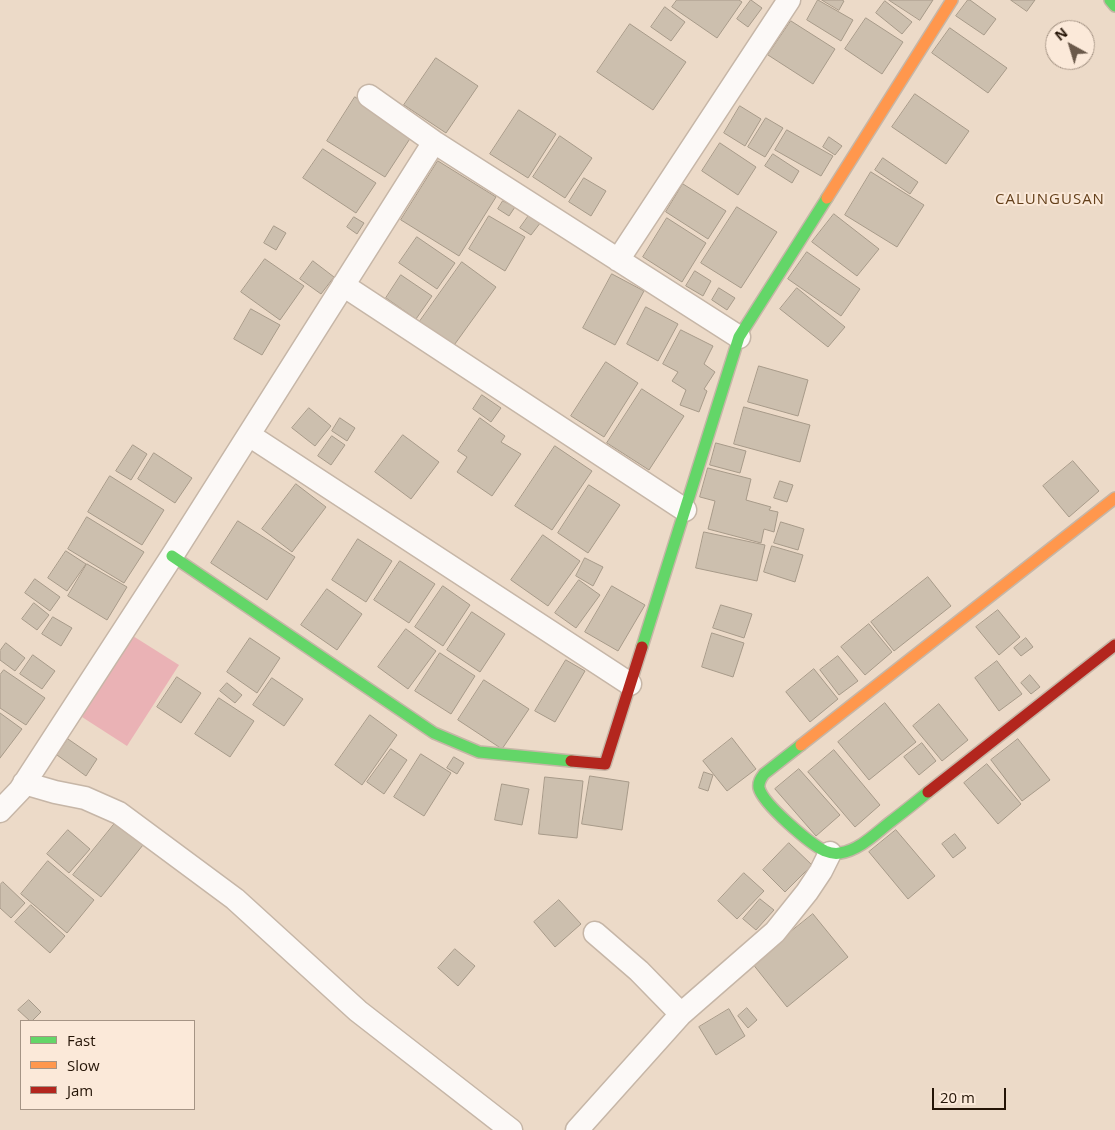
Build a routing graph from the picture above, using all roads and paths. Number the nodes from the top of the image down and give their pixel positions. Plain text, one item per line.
1 (789, 0) edge
2 (952, 0) edge
3 (1110, 0) edge
4 (1115, 6) edge
5 (369, 96) dead end
6 (434, 142) junction
7 (618, 260) junction
8 (343, 285) junction
9 (739, 337) junction
10 (249, 435) junction
11 (1115, 498) edge
12 (685, 510) junction
13 (172, 556) junction
14 (1115, 646) edge
15 (630, 684) junction
16 (24, 783) junction
17 (0, 812) edge
18 (830, 853) junction
19 (595, 933) dead end
20 (681, 1014) junction
21 (511, 1130) edge
22 (577, 1130) edge

1 - 7 street
2 - 9 street
3 - 4 street
5 - 6 street
6 - 7 street
6 - 8 street
7 - 9 street
8 - 10 street
8 - 12 street
9 - 12 street
10 - 13 street
10 - 15 street
11 - 18 street
12 - 15 street
13 - 15 street
13 - 16 street
14 - 18 street
16 - 17 street
16 - 21 street
18 - 20 street
19 - 20 street
20 - 22 street

